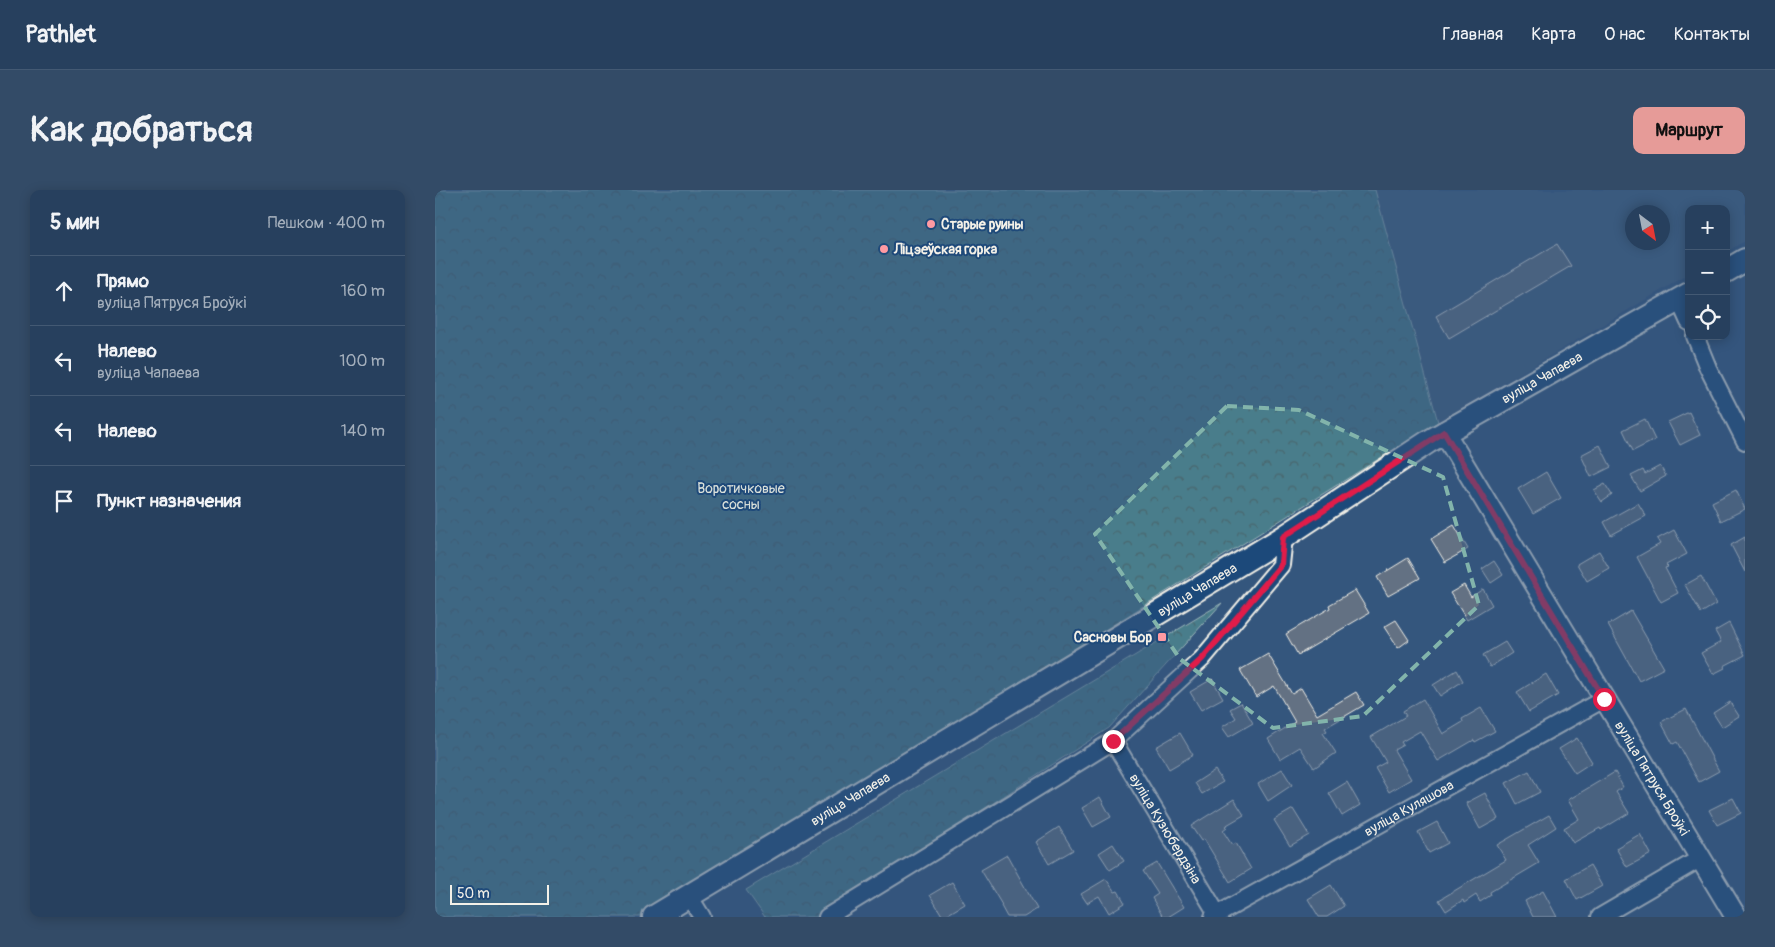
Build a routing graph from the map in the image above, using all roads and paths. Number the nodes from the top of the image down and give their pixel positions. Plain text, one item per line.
1 (1745, 260) edge
2 (1730, 269) edge
3 (1684, 297) edge
4 (1697, 340) edge
5 (1444, 432) junction
6 (1745, 441) edge
7 (1283, 537) junction
8 (1604, 699) junction
9 (1113, 741) junction
10 (1701, 858) junction
11 (689, 896) junction
12 (1217, 916) edge
13 (654, 917) edge
14 (702, 917) edge
15 (827, 917) edge
16 (1600, 917) edge
17 (1736, 917) edge

1 - 2 main road
3 - 5 main road, вуліца Чапаева
4 - 6 street
5 - 7 main road, вуліца Чапаева
5 - 8 street, вуліца Пятруся Броўкі
7 - 9 street
7 - 11 main road, вуліца Чапаева
8 - 10 street, вуліца Пятруся Броўкі
8 - 12 street, вуліца Куляшова
9 - 12 street, вуліца Кузюбердзіна
9 - 15 street
10 - 16 street
10 - 17 street, вуліца Пятруся Броўкі
11 - 13 main road, вуліца Чапаева
11 - 14 street

